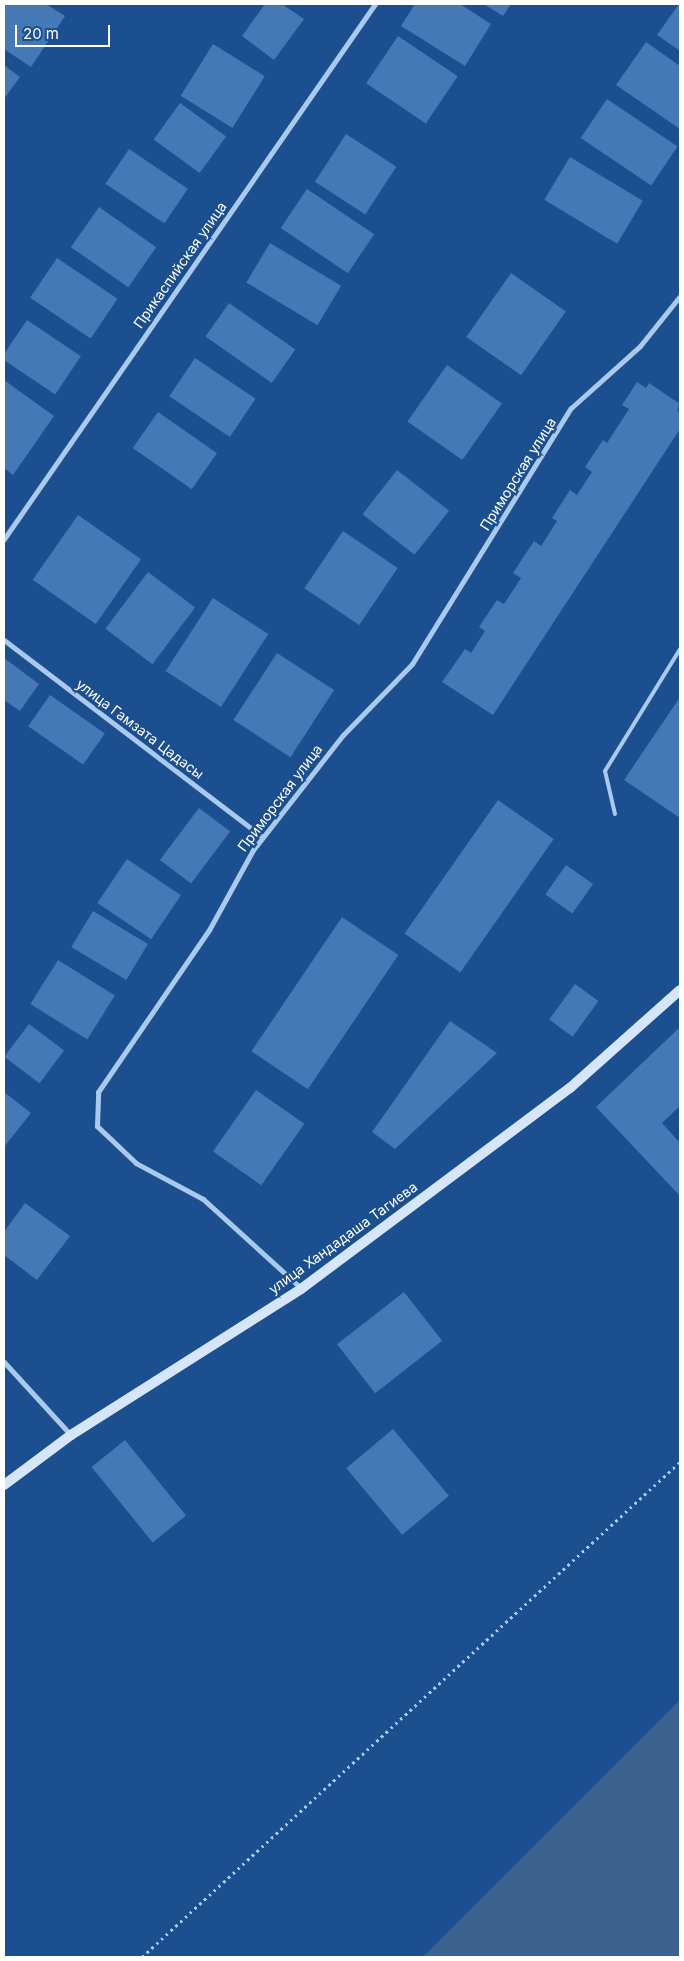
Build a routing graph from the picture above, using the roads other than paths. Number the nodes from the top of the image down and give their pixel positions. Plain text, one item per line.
1 (375, 4) edge
2 (680, 296) edge
3 (4, 539) edge
4 (4, 640) edge
5 (680, 649) edge
6 (615, 814) dead end
7 (263, 837) junction
8 (680, 990) edge
9 (680, 995) edge
10 (302, 1290) junction
11 (4, 1362) edge
12 (72, 1436) junction
13 (4, 1484) edge
14 (4, 1488) edge

1 - 3 street, Прикаспийская улица
2 - 7 street, Приморская улица
4 - 7 street, улица Гамзата Цадасы
5 - 6 lane
7 - 10 street, Приморская улица
8 - 10 street, улица Хандадаша Тагиева
9 - 10 street, улица Хандадаша Тагиева
10 - 12 street, улица Хандадаша Тагиева
11 - 12 street
12 - 13 street, улица Хандадаша Тагиева
12 - 14 street, улица Хандадаша Тагиева

